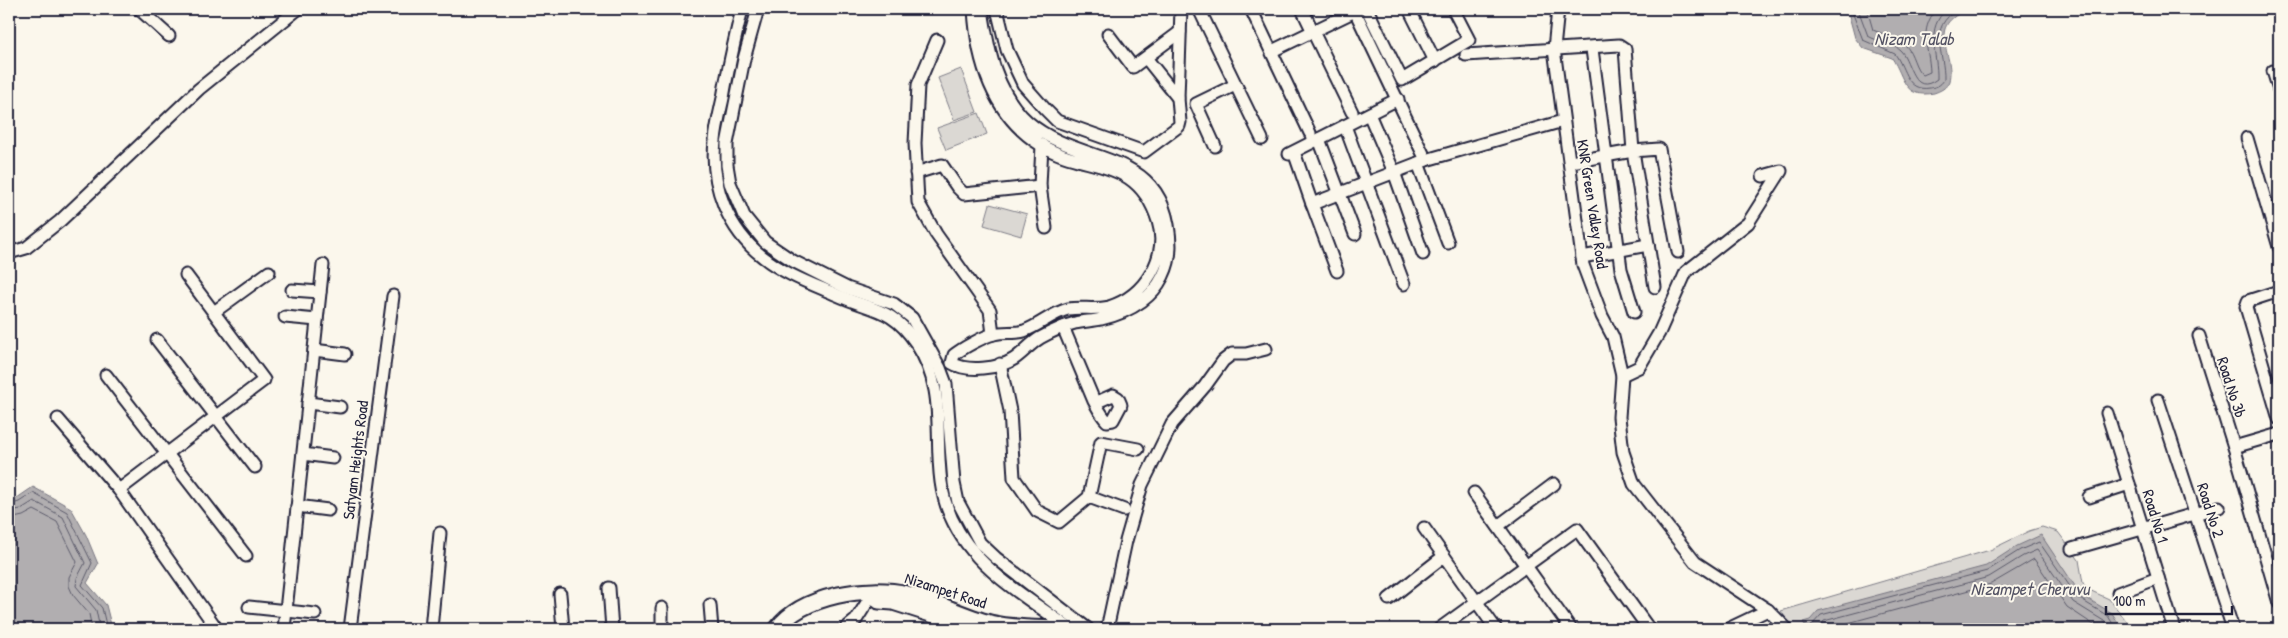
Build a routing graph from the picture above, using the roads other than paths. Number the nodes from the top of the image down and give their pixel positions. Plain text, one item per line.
1 (139, 9) edge
2 (298, 9) edge
3 (742, 9) edge
4 (758, 9) edge
5 (974, 9) edge
6 (982, 9) edge
7 (998, 9) edge
8 (1181, 9) edge
9 (1199, 9) edge
10 (1251, 9) edge
11 (1302, 9) edge
12 (1367, 9) edge
13 (1409, 9) edge
14 (1453, 9) edge
15 (1558, 9) edge
16 (1355, 10) edge
17 (1313, 31) junction
18 (1180, 32) junction
19 (1108, 34) dead end
20 (169, 36) dead end
21 (937, 40) dead end
22 (1554, 49) junction
23 (1592, 49) junction
24 (1272, 51) junction
25 (1466, 55) dead end
26 (1146, 58) junction
27 (1435, 61) junction
28 (2274, 71) dead end
29 (1236, 85) junction
30 (2279, 90) edge
31 (1178, 98) junction
32 (1398, 99) junction
33 (1352, 112) dead end
34 (1369, 114) junction
35 (1563, 121) junction
36 (1344, 126) junction
37 (1083, 130) junction
38 (1035, 133) junction
39 (1099, 136) junction
40 (1314, 136) junction
41 (2247, 138) dead end
42 (1262, 139) dead end
43 (1042, 146) junction
44 (1215, 146) dead end
45 (1078, 148) junction
46 (1633, 151) junction
47 (1094, 153) junction
48 (1606, 155) junction
49 (1422, 162) junction
50 (1571, 162) junction
51 (1394, 172) junction
52 (916, 173) junction
53 (1763, 176) dead end
54 (1367, 182) junction
55 (1040, 186) junction
56 (1340, 192) junction
57 (1312, 204) junction
58 (1046, 228) dead end
59 (1355, 234) dead end
60 (1448, 242) dead end
61 (1648, 245) junction
62 (2279, 247) edge
63 (1619, 251) junction
64 (1678, 252) dead end
65 (9, 253) edge
66 (1423, 254) dead end
67 (1582, 257) junction
68 (322, 265) dead end
69 (1337, 271) dead end
70 (269, 272) dead end
71 (186, 275) dead end
72 (1404, 284) dead end
73 (1655, 287) dead end
74 (292, 290) dead end
75 (2279, 291) edge
76 (320, 292) junction
77 (393, 296) dead end
78 (214, 312) junction
79 (1634, 312) dead end
80 (286, 317) dead end
81 (317, 320) junction
82 (1064, 327) junction
83 (1024, 331) junction
84 (993, 334) junction
85 (2199, 336) dead end
86 (157, 340) dead end
87 (1030, 344) junction
88 (1266, 349) dead end
89 (314, 350) junction
90 (345, 354) dead end
91 (952, 362) junction
92 (1000, 364) junction
93 (935, 370) junction
94 (106, 374) dead end
95 (1622, 375) junction
96 (2158, 400) dead end
97 (308, 403) junction
98 (1095, 403) dead end
99 (340, 407) dead end
100 (2107, 413) dead end
101 (216, 416) junction
102 (58, 419) dead end
103 (2279, 419) edge
104 (2279, 434) edge
105 (2234, 447) junction
106 (1138, 449) dead end
107 (167, 453) junction
108 (303, 454) junction
109 (334, 458) dead end
110 (255, 467) dead end
111 (1554, 484) dead end
112 (2129, 484) junction
113 (118, 490) junction
114 (1474, 493) dead end
115 (1089, 496) junction
116 (2089, 497) dead end
117 (297, 506) junction
118 (2219, 507) dead end
119 (328, 510) dead end
120 (1124, 510) dead end
121 (2195, 514) junction
122 (1498, 526) junction
123 (1424, 528) dead end
124 (2143, 528) junction
125 (440, 532) dead end
126 (2072, 549) dead end
127 (246, 556) dead end
128 (1444, 556) junction
129 (1526, 566) junction
130 (2158, 578) junction
131 (609, 588) dead end
132 (2118, 593) dead end
133 (560, 594) dead end
134 (1389, 599) dead end
135 (868, 602) junction
136 (1476, 602) junction
137 (2279, 603) edge
138 (710, 605) dead end
139 (249, 607) dead end
140 (662, 608) dead end
141 (1062, 608) junction
142 (1768, 610) junction
143 (286, 611) junction
144 (315, 614) dead end
145 (1052, 622) edge
146 (217, 629) edge
147 (284, 629) edge
148 (350, 629) edge
149 (431, 629) edge
150 (563, 629) edge
151 (612, 629) edge
152 (662, 629) edge
153 (712, 629) edge
154 (777, 629) edge
155 (790, 629) edge
156 (845, 629) edge
157 (978, 629) edge
158 (1070, 629) edge
159 (1088, 629) edge
160 (1106, 629) edge
161 (1439, 629) edge
162 (1496, 629) edge
163 (1572, 629) edge
164 (1649, 629) edge
165 (1728, 629) edge
166 (1787, 629) edge
167 (2174, 629) edge
168 (2233, 629) edge

1 - 20 street
2 - 65 street
3 - 93 street
4 - 93 street
5 - 38 street
6 - 38 street
7 - 37 street
8 - 18 street
9 - 29 street
10 - 24 street
11 - 17 street
12 - 27 street
13 - 27 street
14 - 27 street
15 - 22 street, KNR Green Valley Road
16 - 17 street
16 - 32 street
17 - 24 street
17 - 33 street
18 - 26 street
18 - 31 street
19 - 26 street
21 - 52 street
22 - 23 street
22 - 25 street
22 - 35 street, KNR Green Valley Road
23 - 46 street
23 - 48 street
24 - 40 street
26 - 31 street
28 - 30 street
29 - 42 street
29 - 44 street
31 - 39 street
32 - 34 street
32 - 49 street
34 - 36 street
34 - 51 street
35 - 49 street
35 - 50 street, KNR Green Valley Road
36 - 40 street
36 - 54 street
37 - 39 street
37 - 45 street
38 - 43 street
38 - 45 street
39 - 47 street
40 - 56 street
40 - 57 street
41 - 62 street
43 - 55 street
43 - 83 street
45 - 47 street
46 - 48 street
46 - 61 street
46 - 64 street
47 - 82 street
48 - 50 street
48 - 63 street
49 - 51 street
49 - 60 street
50 - 67 street, KNR Green Valley Road
51 - 54 street
51 - 66 street
52 - 55 street
52 - 84 street
53 - 95 street
54 - 56 street
54 - 72 street
55 - 58 street
56 - 57 street
56 - 59 street
57 - 69 street
61 - 63 street
61 - 73 street
63 - 67 street
63 - 79 street
67 - 95 street, KNR Green Valley Road
68 - 76 street
70 - 78 street
71 - 78 street
74 - 76 street
75 - 103 street
76 - 81 street
77 - 148 street, Satyam Heights Road
78 - 101 street
80 - 81 street
81 - 89 street
82 - 87 street
82 - 98 street
83 - 84 street
83 - 87 street
84 - 91 street
85 - 105 street, Road No 3b
86 - 101 street
87 - 92 street
88 - 160 street
89 - 90 street
89 - 97 street
91 - 92 street
91 - 93 street
92 - 115 street
93 - 141 street
93 - 145 street
94 - 107 street
95 - 142 street, KNR Green Valley Road
96 - 121 street, Road No 2
97 - 99 street
97 - 108 street
100 - 112 street, Road No 1
101 - 107 street
101 - 110 street
102 - 113 street
104 - 105 street
105 - 137 street, Road No 3b
106 - 115 street
107 - 113 street
107 - 127 street
108 - 109 street
108 - 117 street
111 - 122 street
112 - 116 street
112 - 124 street, Road No 1
113 - 146 street
114 - 122 street
115 - 120 street
117 - 119 street
117 - 143 street
118 - 121 street
121 - 124 street
121 - 168 street, Road No 2
122 - 129 street
123 - 128 street
124 - 126 street
124 - 130 street, Road No 1
125 - 149 street
128 - 134 street
128 - 136 street
129 - 136 street
129 - 163 street
129 - 164 street
130 - 132 street
130 - 167 street, Road No 1
131 - 151 street
133 - 150 street
135 - 155 main road, Nizampet Road
135 - 156 street
135 - 157 main road, Nizampet Road
136 - 161 street
136 - 162 street
138 - 153 street
139 - 143 street
140 - 152 street
141 - 145 street
141 - 159 street
142 - 165 street
142 - 166 street, KNR Green Valley Road
143 - 144 street
143 - 147 street
145 - 154 main road, Nizampet Road
145 - 158 street

